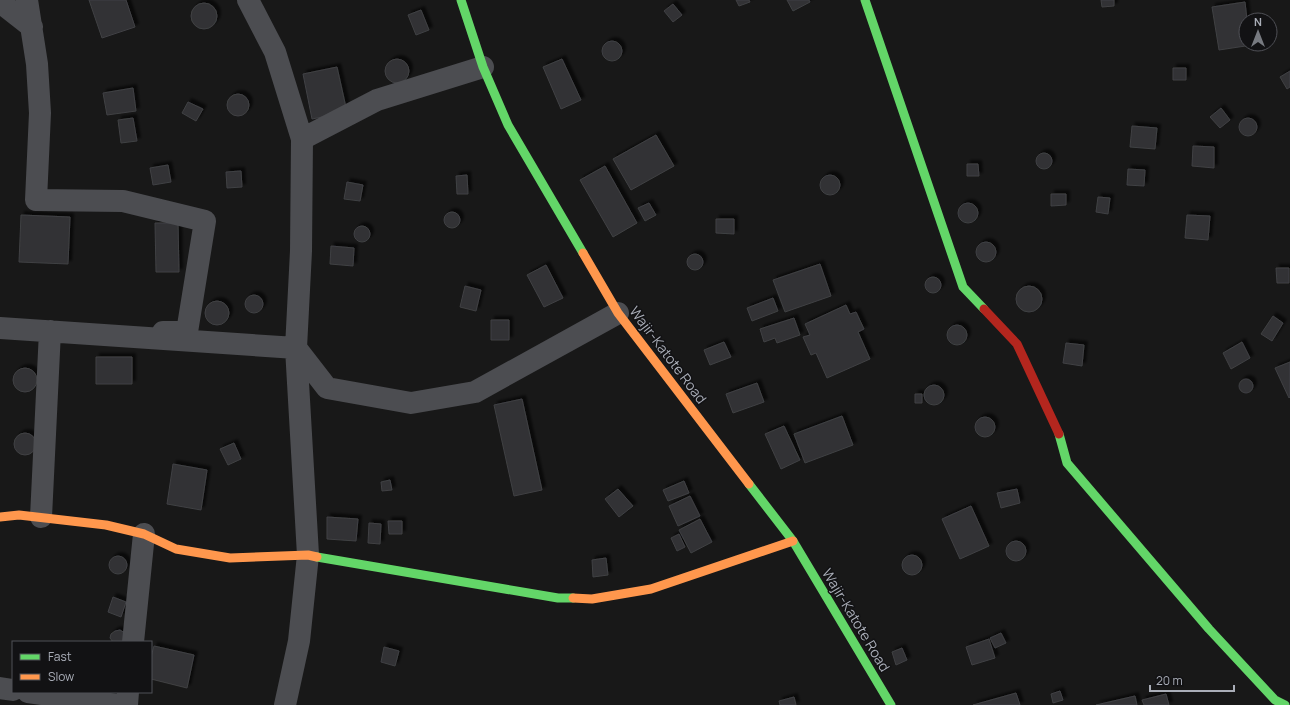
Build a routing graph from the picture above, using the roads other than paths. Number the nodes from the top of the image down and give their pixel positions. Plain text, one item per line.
1 (27, 0) edge
2 (248, 0) edge
3 (461, 0) edge
4 (865, 0) edge
5 (0, 2) edge
6 (32, 27) junction
7 (483, 66) junction
8 (302, 139) junction
9 (618, 313) junction
10 (0, 328) edge
11 (50, 331) junction
12 (296, 348) junction
13 (0, 517) edge
14 (41, 517) junction
15 (144, 534) junction
16 (793, 541) junction
17 (308, 555) junction
18 (133, 641) edge
19 (0, 688) edge
20 (12, 690) edge
21 (35, 693) edge
22 (128, 693) edge
23 (116, 705) edge
24 (127, 705) edge
25 (285, 705) edge
26 (892, 705) edge
27 (1285, 705) edge

1 - 6 street
2 - 8 street
3 - 7 street, Wajir-Katote Road
4 - 27 street
5 - 6 street
6 - 11 street
7 - 8 street
7 - 9 street, Wajir-Katote Road
8 - 12 street
9 - 12 street
9 - 16 street, Wajir-Katote Road
10 - 11 street
11 - 12 street
11 - 14 street
12 - 17 street
13 - 14 street
14 - 15 street
15 - 17 street
15 - 18 street
16 - 17 street
16 - 26 street, Wajir-Katote Road
17 - 25 street
19 - 20 street
21 - 23 street
22 - 24 street

